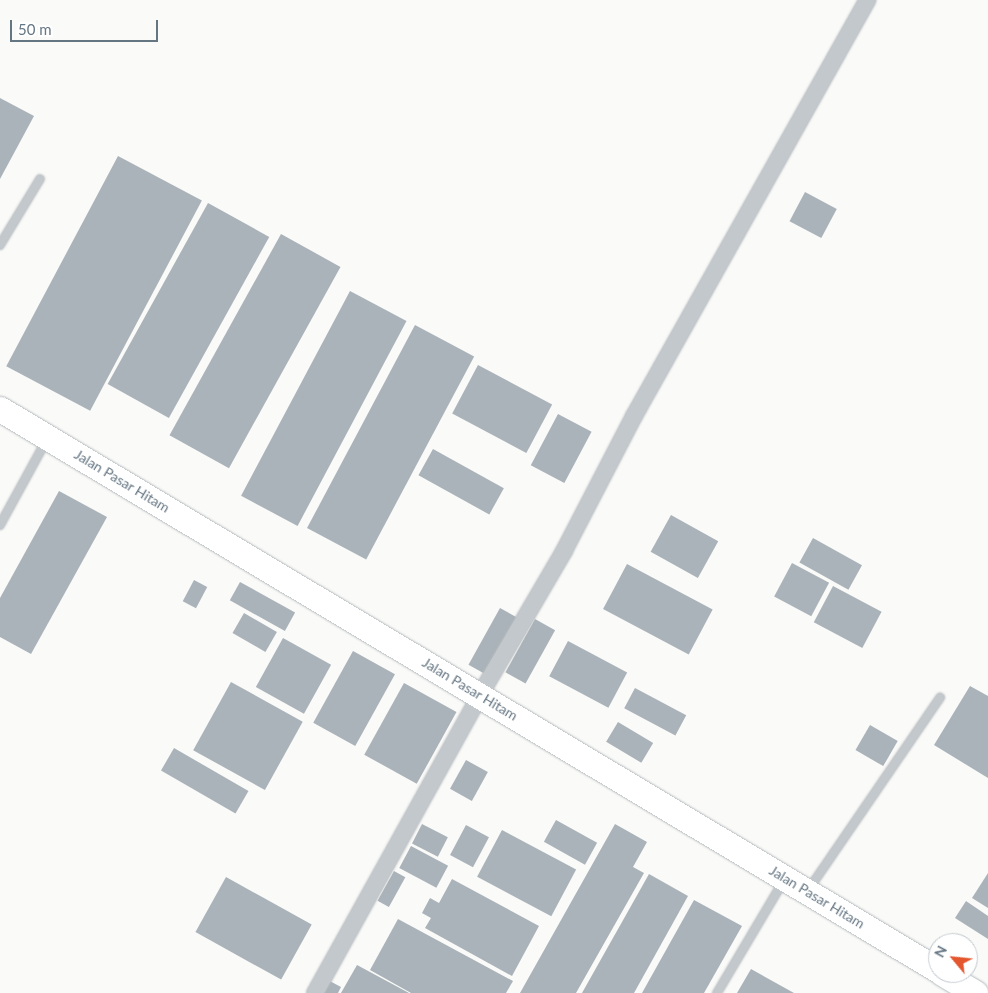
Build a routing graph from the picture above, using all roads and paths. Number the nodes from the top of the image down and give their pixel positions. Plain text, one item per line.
1 (867, 0) edge
2 (40, 179) dead end
3 (0, 245) edge
4 (0, 409) edge
5 (49, 438) junction
6 (0, 525) edge
7 (480, 695) junction
8 (940, 698) dead end
9 (786, 878) junction
10 (807, 891) junction
11 (928, 964) edge
12 (958, 983) edge
13 (315, 993) edge
14 (717, 993) edge
15 (975, 993) edge

1 - 7 street
2 - 3 lane
4 - 5 main road, Jalan Pasar Hitam
5 - 6 lane
5 - 7 main road, Jalan Pasar Hitam
7 - 9 main road, Jalan Pasar Hitam
7 - 13 street
8 - 10 lane
9 - 10 main road, Jalan Pasar Hitam
9 - 14 lane
10 - 11 main road, Jalan Pasar Hitam
12 - 15 main road

